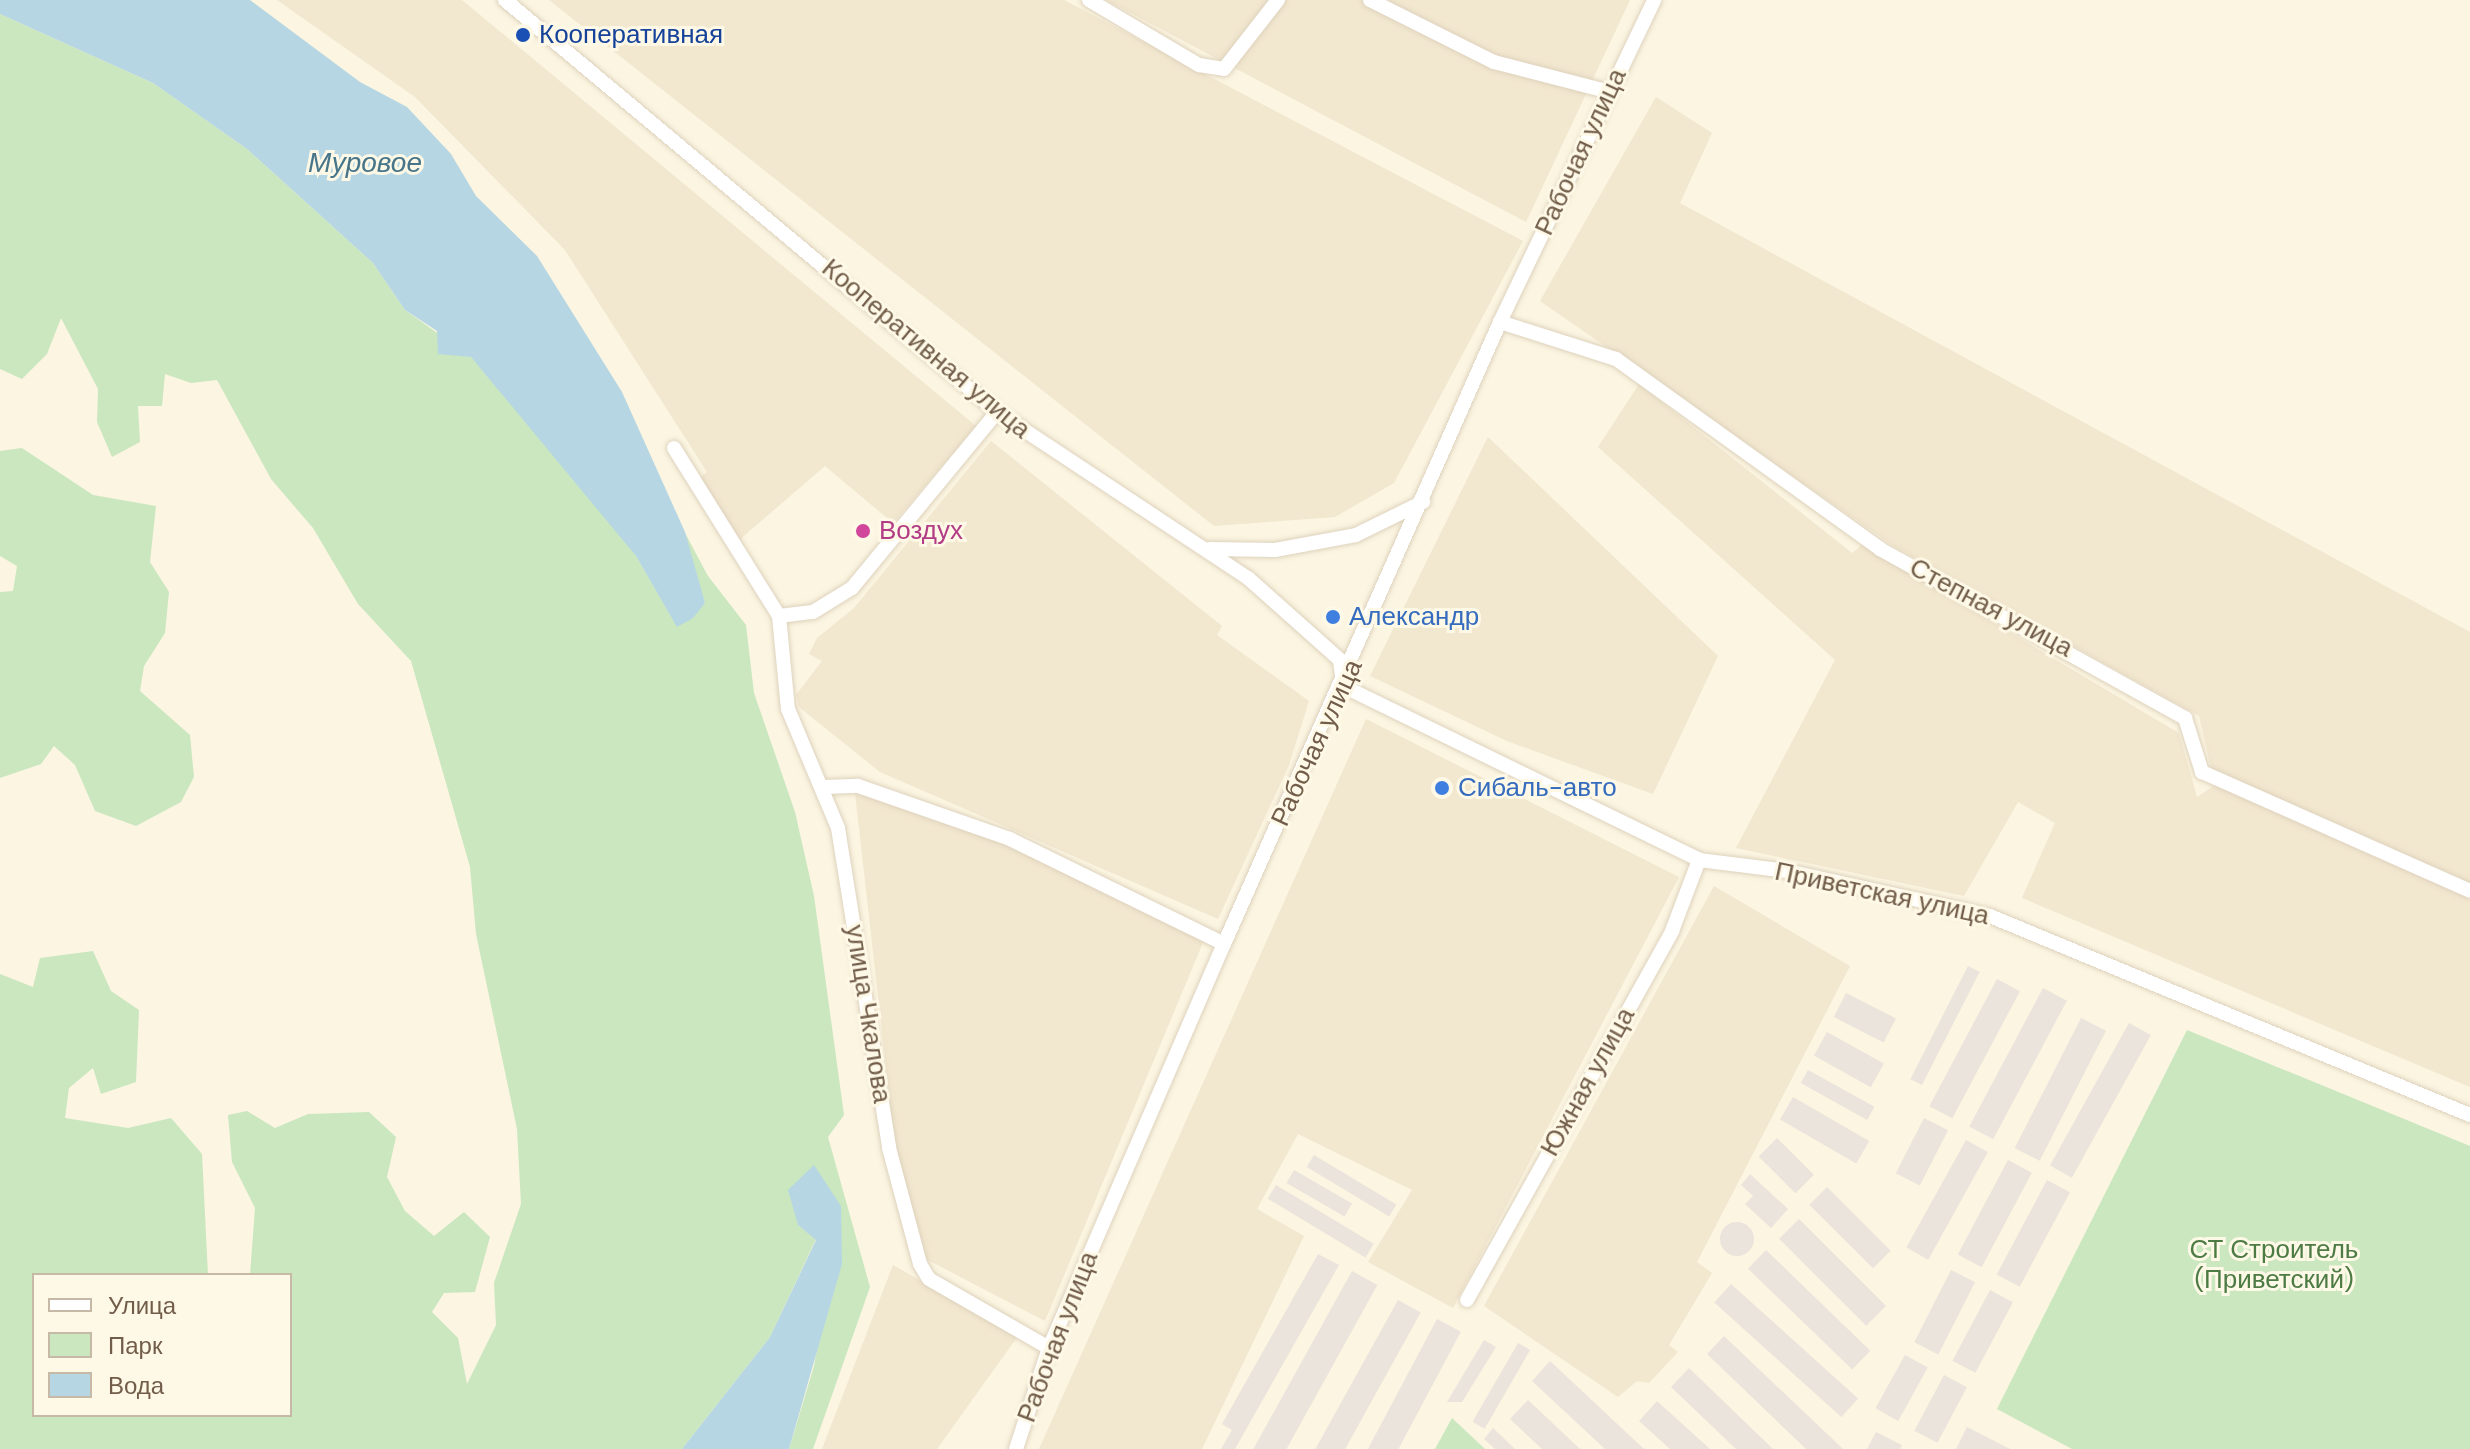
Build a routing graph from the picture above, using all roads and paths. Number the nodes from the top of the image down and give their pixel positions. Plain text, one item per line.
1 (505, 0) edge
2 (1089, 0) edge
3 (1278, 0) edge
4 (1370, 0) edge
5 (1654, 0) edge
6 (1610, 92) junction
7 (1500, 322) junction
8 (997, 412) junction
9 (674, 448) dead end
10 (1423, 501) junction
11 (1209, 549) junction
12 (779, 616) junction
13 (1343, 686) junction
14 (825, 787) junction
15 (1699, 860) junction
16 (2470, 891) edge
17 (1224, 944) junction
18 (2470, 1115) edge
19 (1467, 1300) dead end
20 (1049, 1348) junction
21 (1016, 1449) edge

1 - 8 street, Кооперативная улица
2 - 3 street
4 - 6 street
5 - 6 street, Рабочая улица
6 - 7 street, Рабочая улица
7 - 10 street, Рабочая улица
7 - 16 street, Степная улица
8 - 11 street, Кооперативная улица
8 - 12 street
9 - 12 street, улица Чкалова
10 - 11 street
10 - 13 street, Рабочая улица
11 - 13 street, Кооперативная улица
12 - 14 street, улица Чкалова
13 - 15 street, Приветская улица
13 - 17 street, Рабочая улица
14 - 17 street
14 - 20 street, улица Чкалова
15 - 18 street, Приветская улица
15 - 19 street, Южная улица
17 - 20 street, Рабочая улица
20 - 21 street, Рабочая улица

